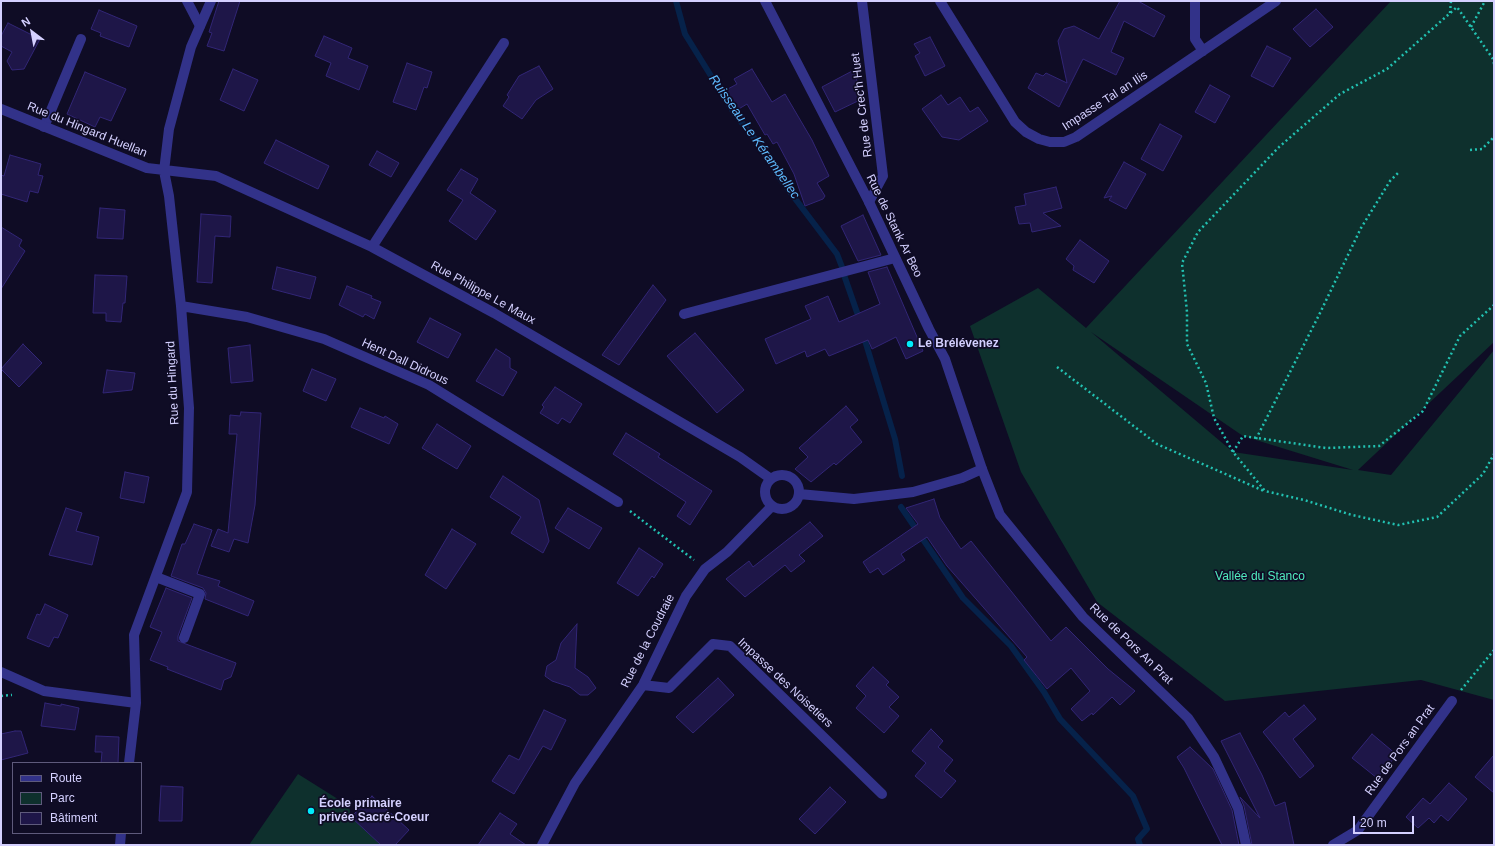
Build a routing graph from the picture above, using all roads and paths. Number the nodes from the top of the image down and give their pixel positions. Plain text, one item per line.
1 (187, 1) edge
2 (211, 1) edge
3 (765, 1) edge
4 (862, 1) edge
5 (940, 1) edge
6 (1195, 1) edge
7 (1276, 1) edge
8 (1452, 1) edge
9 (1486, 1) edge
10 (1450, 14) junction
11 (200, 26) junction
12 (1471, 27) junction
13 (81, 39) dead end
14 (504, 43) dead end
15 (1203, 51) junction
16 (1494, 64) edge
17 (1, 109) edge
18 (44, 127) junction
19 (1494, 137) edge
20 (1470, 150) dead end
21 (164, 171) junction
22 (1399, 172) dead end
23 (869, 202) junction
24 (372, 247) junction
25 (895, 258) junction
26 (1494, 305) edge
27 (181, 306) junction
28 (684, 314) dead end
29 (1057, 366) dead end
30 (1256, 439) junction
31 (1233, 452) junction
32 (1494, 454) edge
33 (982, 469) junction
34 (771, 479) junction
35 (1265, 491) junction
36 (799, 494) junction
37 (618, 502) joint
38 (772, 506) junction
39 (705, 569) junction
40 (156, 577) junction
41 (184, 638) dead end
42 (1494, 650) edge
43 (1, 672) edge
44 (643, 685) junction
45 (1452, 701) joint
46 (136, 702) junction
47 (129, 762) edge
48 (882, 794) dead end
49 (121, 834) edge
50 (120, 845) edge
51 (542, 845) edge
52 (1246, 845) edge
53 (1333, 845) edge

1 - 11 street
2 - 11 street, Rue du Hingard
3 - 23 street, Rue de Stank Ar Beo
4 - 23 street, Rue de Crec'h Huet
5 - 15 street, Impasse Tal an Ilis
6 - 15 street
7 - 15 street, Impasse Tal an Ilis
8 - 10 path
9 - 12 path
10 - 12 path
10 - 31 path
11 - 21 street, Rue du Hingard
12 - 16 path
13 - 18 street
14 - 24 street
17 - 18 street, Rue du Hingard Huellan
18 - 21 street, Rue du Hingard Huellan
19 - 20 path
21 - 24 street, Rue Philippe Le Maux
21 - 27 street, Rue du Hingard
22 - 30 path
23 - 25 street, Rue de Stank Ar Beo
24 - 34 street, Rue Philippe Le Maux
25 - 28 street
25 - 33 street, Rue de Stank Ar Beo
26 - 30 path
27 - 37 street, Hent Dall Didrous
27 - 40 street, Rue du Hingard
29 - 35 path
30 - 31 path
31 - 35 path
32 - 35 path
33 - 36 street
33 - 52 street, Rue de Pors An Prat
34 - 36 street
34 - 38 street
36 - 38 street
37 - 39 path
38 - 39 street, Rue de la Coudraie
39 - 44 street, Rue de la Coudraie
40 - 41 street
40 - 46 street, Rue du Hingard
42 - 45 path
43 - 46 street
44 - 48 street, Impasse des Noisetiers
44 - 51 street, Rue de la Coudraie
45 - 53 street, Rue de Pors an Prat
46 - 47 street, Rue du Hingard
49 - 50 street

